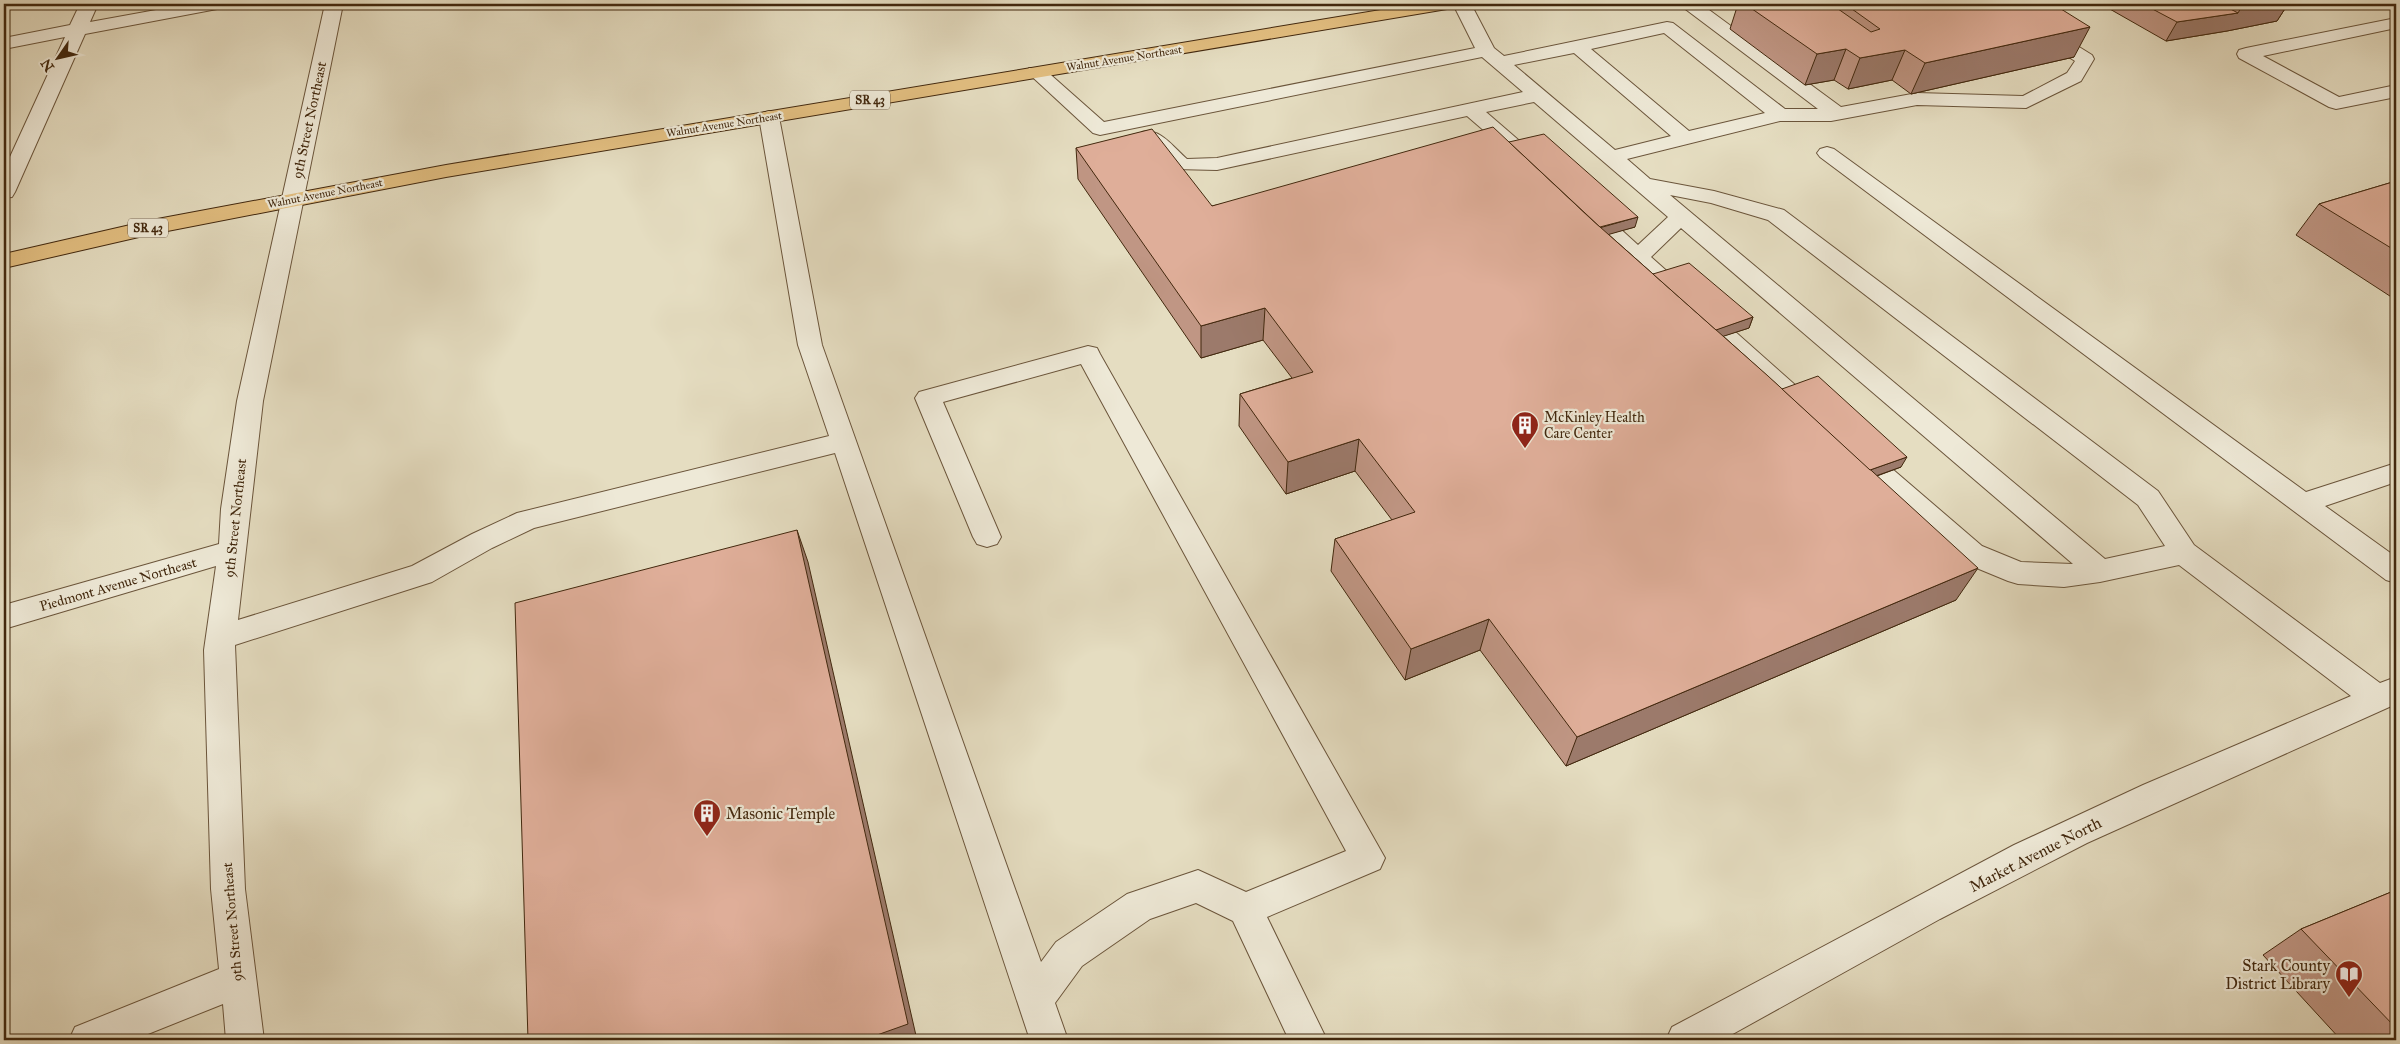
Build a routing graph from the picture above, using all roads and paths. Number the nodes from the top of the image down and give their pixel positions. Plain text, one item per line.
1 (89, 4) edge
2 (218, 4) edge
3 (334, 4) edge
4 (1447, 4) edge
5 (1462, 4) edge
6 (1690, 4) edge
7 (1998, 4) edge
8 (2396, 23) edge
9 (76, 30) junction
10 (4, 43) edge
11 (1576, 46) junction
12 (1492, 57) junction
13 (1036, 72) junction
14 (2396, 91) edge
15 (1538, 95) junction
16 (1472, 110) junction
17 (1837, 114) junction
18 (1780, 115) junction
19 (769, 117) junction
20 (1132, 122) junction
21 (1685, 138) junction
22 (1827, 153) dead end
23 (1611, 157) junction
24 (1643, 184) junction
25 (4, 192) edge
26 (293, 198) junction
27 (1681, 216) junction
28 (1638, 257) junction
29 (4, 261) edge
30 (844, 442) junction
31 (2396, 472) edge
32 (2303, 503) junction
33 (988, 537) dead end
34 (232, 551) junction
35 (2184, 553) junction
36 (2100, 571) junction
37 (2396, 572) edge
38 (4, 617) edge
39 (221, 637) junction
40 (2387, 694) edge
41 (1245, 909) junction
42 (237, 980) junction
43 (1036, 999) junction
44 (88, 1040) edge
45 (244, 1040) edge
46 (1049, 1040) edge
47 (1308, 1040) edge
48 (1685, 1040) edge

1 - 9 street
2 - 9 street
3 - 26 street, 9th Street Northeast
4 - 13 main road, Walnut Avenue Northeast / SR 43
5 - 12 street
6 - 17 street
7 - 17 street
8 - 14 street
9 - 10 street
9 - 25 street
11 - 12 street
11 - 18 street
11 - 21 street
12 - 15 street
12 - 20 street
13 - 19 main road, Walnut Avenue Northeast / SR 43
13 - 20 street
15 - 16 street
15 - 23 street
16 - 20 street
16 - 28 street
17 - 18 street
18 - 21 street
19 - 26 main road, Walnut Avenue Northeast / SR 43
19 - 30 street
21 - 23 street
22 - 32 street
23 - 24 street
24 - 27 street
24 - 35 street
26 - 29 main road, Walnut Avenue Northeast / SR 43
26 - 34 street, 9th Street Northeast
27 - 28 street
27 - 36 street
28 - 36 street
30 - 39 street
30 - 43 street
31 - 32 street
32 - 37 street
33 - 41 street
34 - 38 street, Piedmont Avenue Northeast
34 - 39 street, 9th Street Northeast
35 - 36 street
35 - 40 street
39 - 42 street, 9th Street Northeast
40 - 48 street, Market Avenue North
41 - 43 street
41 - 47 street
42 - 44 street
42 - 45 street, 9th Street Northeast
43 - 46 street

